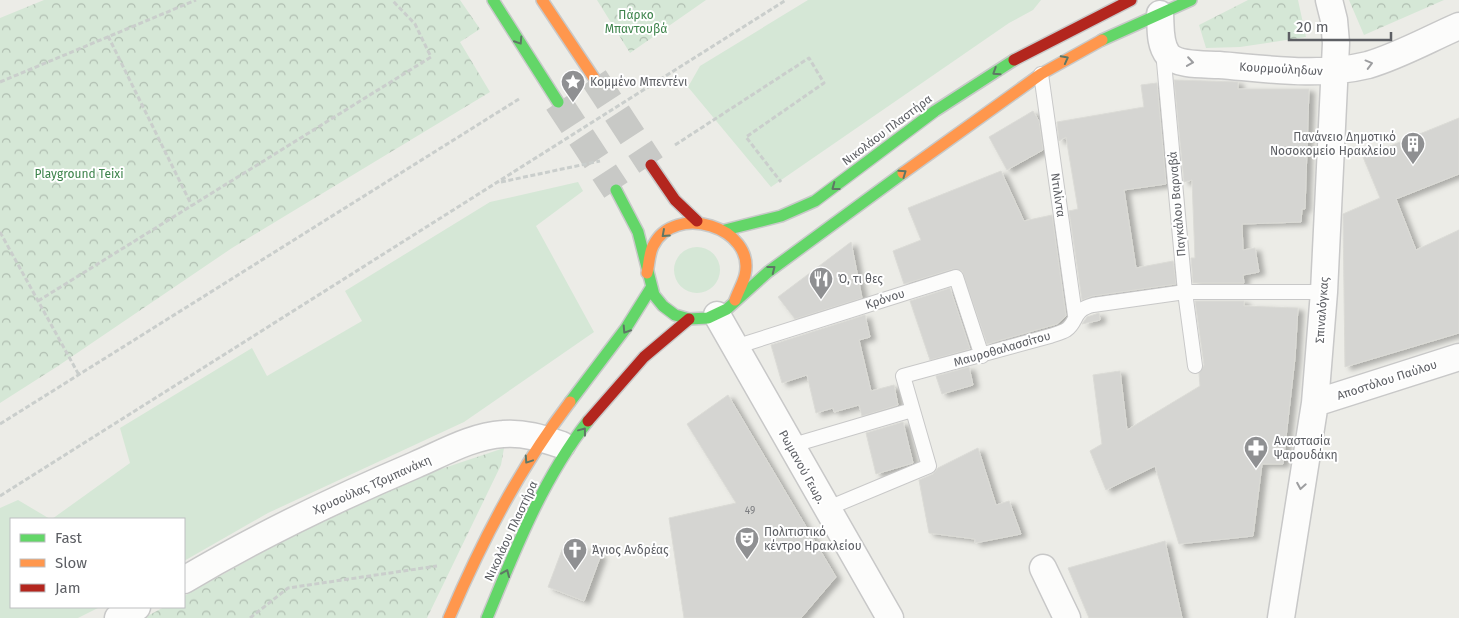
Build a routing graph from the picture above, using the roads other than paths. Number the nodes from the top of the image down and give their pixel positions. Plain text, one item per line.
1 (492, 0) edge
2 (542, 0) edge
3 (1131, 0) edge
4 (1191, 0) edge
5 (1329, 0) edge
6 (1160, 14) junction
7 (1459, 26) edge
8 (1162, 41) junction
9 (1335, 70) junction
10 (1041, 74) junction
11 (594, 78) tunnel mouth
12 (558, 102) tunnel mouth
13 (651, 165) tunnel mouth
14 (616, 190) tunnel mouth
15 (697, 221) junction
16 (725, 230) junction
17 (649, 283) junction
18 (1185, 292) junction
19 (1324, 292) junction
20 (726, 308) junction
21 (1075, 315) junction
22 (689, 319) junction
23 (735, 347) junction
24 (982, 356) junction
25 (1459, 357) edge
26 (1195, 366) dead end
27 (1315, 403) junction
28 (912, 410) junction
29 (542, 438) junction
30 (790, 446) junction
31 (570, 447) junction
32 (826, 509) junction
33 (1042, 568) dead end
34 (185, 579) edge
35 (135, 608) edge
36 (118, 618) edge
37 (449, 618) edge
38 (487, 618) edge
39 (890, 618) edge
40 (1067, 618) edge
41 (1281, 618) edge

1 -> 12 main road
2 - 11 main road
3 -> 16 main road, Νικολάου Πλαστήρα
4 - 6 main road
5 - 9 street, Σπιναλόγκας
6 - 8 street
10 -> 6 main road
9 -> 7 street, Κουρμούληδων
8 -> 9 street, Κουρμούληδων
8 - 18 lane, Παγκάλου Βαρναβά
9 - 19 street, Σπιναλόγκας
20 -> 10 main road
10 - 21 lane, Ντιλίντα
13 - 15 main road
14 - 17 main road
15 - 16 main road
15 -> 17 main road
16 - 20 main road
17 - 22 main road
17 -> 29 main road, Νικολάου Πλαστήρα
18 - 19 lane, Μαυροθαλασσίτου
18 - 21 lane, Μαυροθαλασσίτου
18 - 26 lane, Παγκάλου Βαρναβά
19 - 27 street, Σπιναλόγκας
20 - 22 main road
20 - 23 street, Ρωμανού Γεωρ.
21 - 24 lane, Μαυροθαλασσίτου
31 -> 22 main road, Νικολάου Πλαστήρα
23 - 24 lane, Κρόνου
23 - 30 street, Ρωμανού Γεωρ.
24 - 28 lane, Μαυροθαλασσίτου
25 - 27 street, Αποστόλου Παύλου
27 -> 41 street, Σπιναλόγκας
28 - 30 lane
28 - 32 lane, Μαυροθαλασσίτου
29 - 31 street, Χρυσούλας Τζομπανάκη
29 - 34 street, Χρυσούλας Τζομπανάκη
29 -> 37 main road, Νικολάου Πλαστήρα
30 - 32 street, Ρωμανού Γεωρ.
38 -> 31 main road, Νικολάου Πλαστήρα
32 - 39 street, Ρωμανού Γεωρ.
33 - 40 street
35 - 36 street

